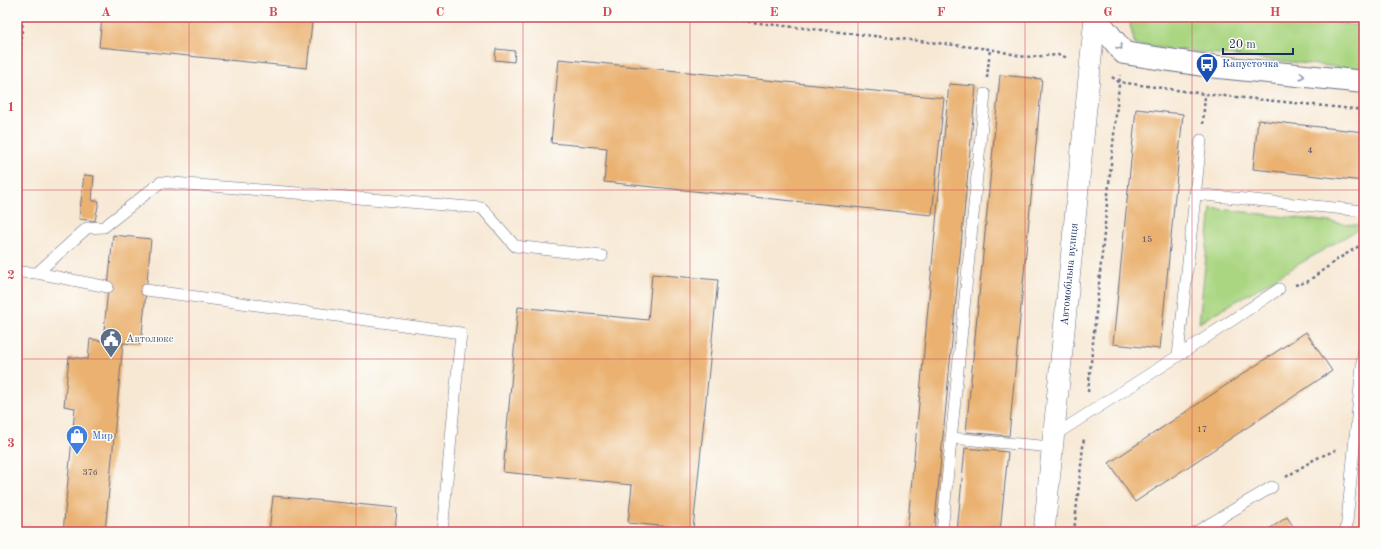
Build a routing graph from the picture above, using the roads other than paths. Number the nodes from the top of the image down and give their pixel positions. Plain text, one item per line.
1 (1095, 17) edge
2 (1364, 82) edge
3 (986, 94) road end
4 (1202, 140) road end
5 (1195, 194) junction
6 (1364, 211) edge
7 (602, 256) dead end
8 (17, 272) edge
9 (37, 273) junction
10 (108, 287) dead end
11 (1279, 289) road end
12 (146, 290) dead end
13 (1364, 344) edge
14 (1178, 356) junction
15 (1363, 361) edge
16 (951, 438) junction
17 (1053, 442) junction
18 (1272, 487) road end
19 (442, 532) edge
20 (942, 532) edge
21 (1044, 532) edge
22 (1196, 532) edge
23 (1346, 532) edge

1 -> 2 main road
1 - 17 street, Автомобільна вулиця
3 - 16 lane
4 - 5 lane
5 - 6 lane
5 - 14 lane
7 - 9 lane
8 - 9 lane
9 - 10 lane
11 - 14 lane
12 - 19 lane
13 - 15 lane
14 - 17 lane
15 - 23 lane
16 - 17 lane
16 - 20 lane
17 - 21 street, Автомобільна вулиця
18 - 22 lane

